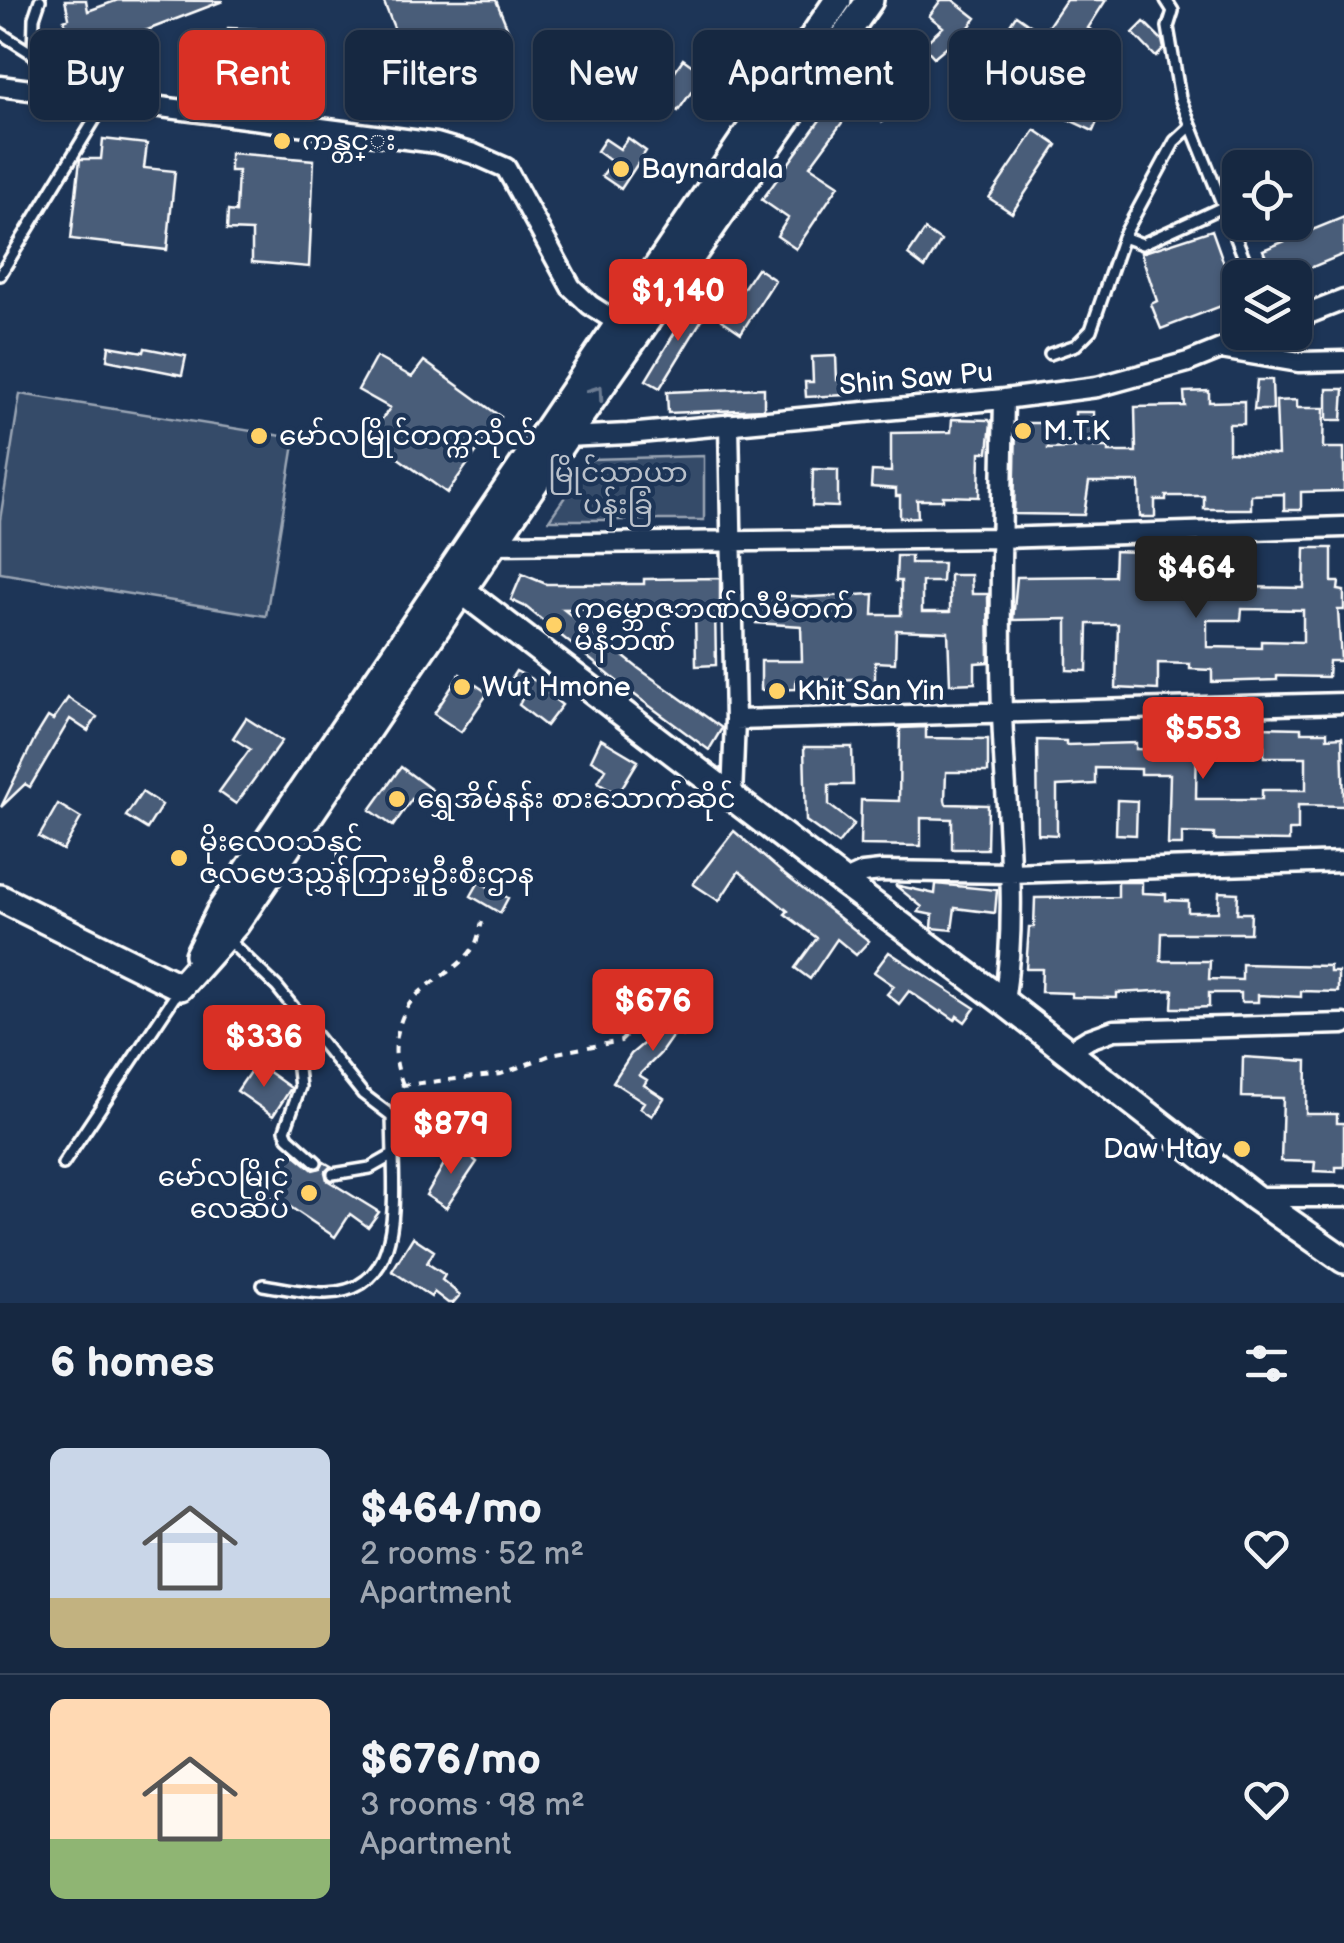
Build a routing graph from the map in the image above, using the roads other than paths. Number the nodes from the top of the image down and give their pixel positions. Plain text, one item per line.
1 (40, 0) edge
2 (838, 0) edge
3 (870, 0) edge
4 (1166, 0) edge
5 (34, 30) edge
6 (0, 33) edge
7 (30, 52) edge
8 (0, 86) edge
9 (30, 89) edge
10 (159, 106) edge
11 (94, 120) edge
12 (1190, 126) junction
13 (1222, 197) edge
14 (1222, 208) edge
15 (1123, 237) junction
16 (0, 275) edge
17 (1344, 300) edge
18 (1312, 313) edge
19 (628, 328) junction
20 (1220, 349) joint
21 (1281, 350) edge
22 (1050, 354) dead end
23 (1286, 360) junction
24 (1344, 361) edge
25 (1004, 399) junction
26 (729, 424) junction
27 (566, 436) junction
28 (1344, 528) edge
29 (1001, 538) junction
30 (486, 539) junction
31 (730, 541) junction
32 (455, 585) junction
33 (1344, 702) edge
34 (1002, 710) junction
35 (735, 720) junction
36 (732, 797) junction
37 (1344, 862) edge
38 (1010, 873) junction
39 (843, 882) junction
40 (0, 898) edge
41 (219, 933) junction
42 (180, 987) junction
43 (1004, 1002) junction
44 (302, 1020) junction
45 (1344, 1024) edge
46 (1068, 1052) junction
47 (393, 1155) junction
48 (316, 1162) dead end
49 (63, 1164) dead end
50 (332, 1174) dead end
51 (1254, 1197) junction
52 (1344, 1197) edge
53 (1344, 1260) edge
54 (263, 1285) dead end

1 - 5 lane
2 - 19 main road
3 - 19 main road
4 - 12 lane
6 - 7 lane
8 - 9 street
10 - 19 street
11 - 16 lane
12 - 13 lane
12 - 15 lane
14 - 15 lane
15 - 22 lane
17 - 18 street
27 -> 19 main road
19 - 30 main road
20 - 23 street
20 - 25 street, Shin Saw Pu
21 - 23 lane
23 - 24 street
25 - 26 street, Shin Saw Pu
25 - 29 street
26 - 27 street, Shin Saw Pu
26 - 31 street
27 - 30 main road
28 - 29 street
29 - 31 street
29 - 34 street
30 - 31 street
30 - 32 main road
31 - 35 street
32 - 36 main road
32 - 41 main road
33 - 34 street
34 - 35 street
34 - 38 street
35 - 36 street
36 - 39 main road
37 - 38 street
38 - 39 street
38 - 43 street
39 - 43 main road
40 - 42 main road
41 - 42 main road
41 - 44 lane
42 - 49 lane
43 - 46 main road
44 - 47 lane
44 - 48 lane
45 - 46 street
46 - 51 main road
47 - 50 lane
47 - 54 lane
51 - 52 street
51 - 53 main road

